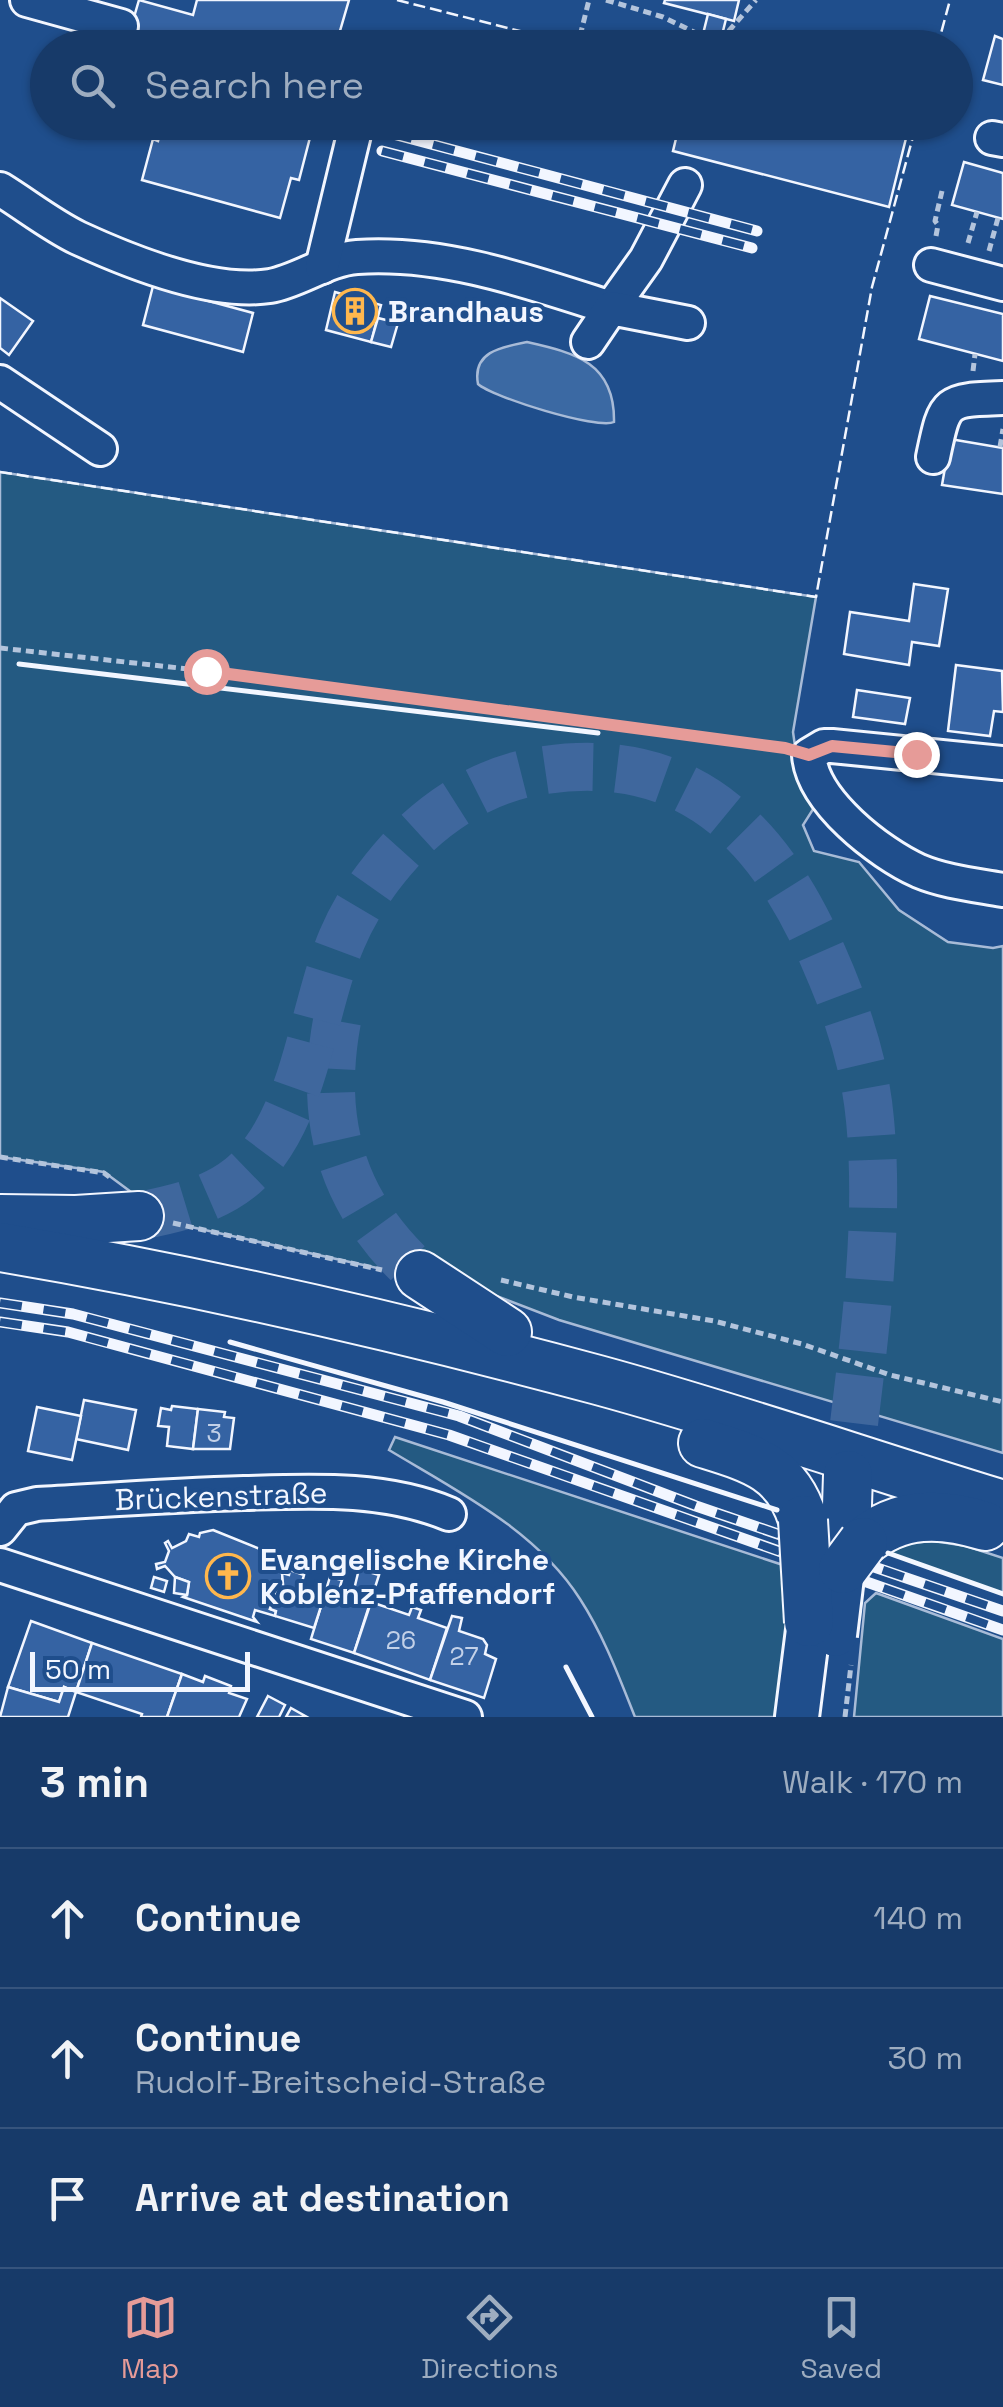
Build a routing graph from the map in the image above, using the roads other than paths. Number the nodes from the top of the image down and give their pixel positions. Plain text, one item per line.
1 (26, 0) edge
2 (120, 26) dead end
3 (352, 140) edge
4 (685, 185) dead end
5 (0, 189) edge
6 (931, 265) road end
7 (322, 266) junction
8 (1003, 284) edge
9 (611, 308) junction
10 (688, 322) dead end
11 (588, 342) dead end
12 (0, 382) edge
13 (1003, 398) edge
14 (100, 449) dead end
15 (933, 457) dead end
16 (1003, 764) edge
17 (1003, 890) edge
18 (139, 1216) tunnel mouth
19 (0, 1222) edge
20 (0, 1246) edge
21 (0, 1274) edge
22 (420, 1275) tunnel mouth
23 (507, 1332) junction
24 (837, 1473) tunnel mouth
25 (1003, 1481) edge
26 (1003, 1505) edge
27 (449, 1514) dead end
28 (0, 1529) edge
29 (1003, 1531) edge
30 (835, 1539) junction
31 (0, 1565) edge
32 (809, 1622) joint
33 (466, 1717) edge
34 (797, 1717) edge
35 (826, 1717) edge

1 - 2 street
3 - 7 street
4 - 9 street
5 - 7 street
6 - 8 street
7 - 9 street
9 - 10 street
9 - 11 street
12 - 14 street
13 - 15 street
16 - 17 street
18 - 19 highway
19 - 23 highway
20 - 26 highway
21 - 30 highway
22 - 23 highway
23 - 25 highway
24 - 30 highway
27 - 28 street, Brückenstraße
29 - 30 highway
30 - 32 highway, bridge
30 - 35 main road, bridge
31 - 33 street
32 - 34 main road

